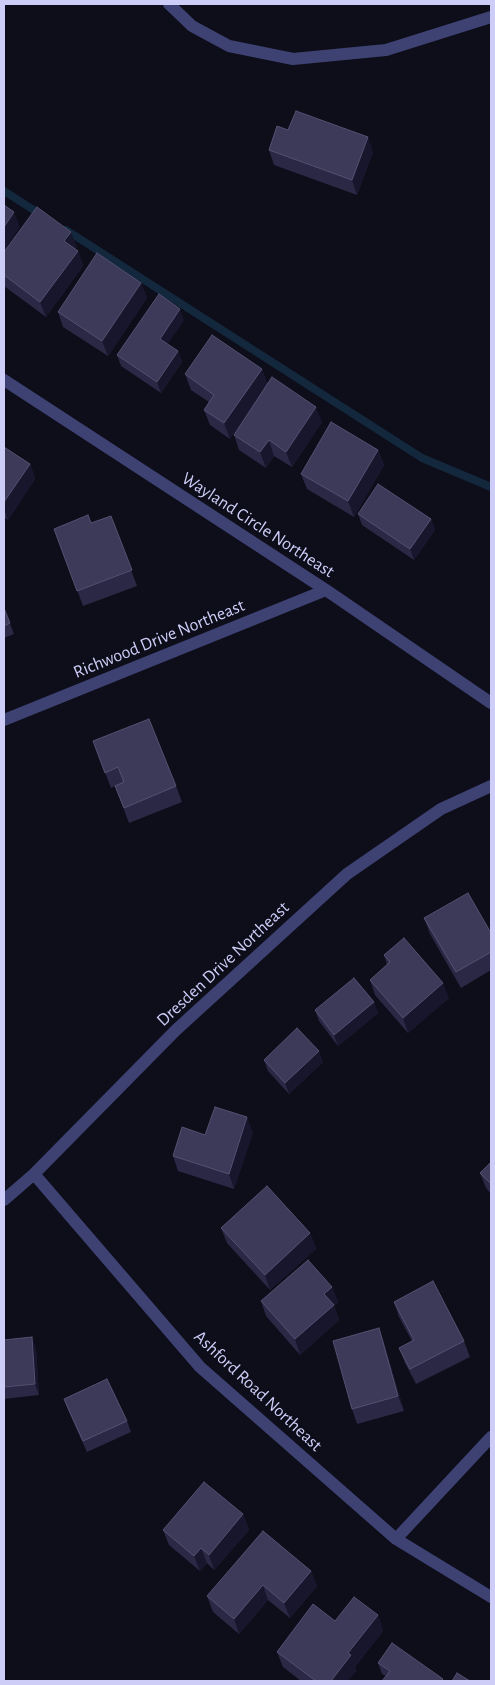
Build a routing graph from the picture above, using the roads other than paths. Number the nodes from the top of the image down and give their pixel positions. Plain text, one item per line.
1 (169, 4) edge
2 (491, 17) edge
3 (4, 380) edge
4 (326, 590) junction
5 (491, 703) edge
6 (4, 720) edge
7 (491, 786) edge
8 (34, 1174) junction
9 (4, 1200) edge
10 (491, 1437) edge
11 (396, 1539) junction
12 (491, 1597) edge

1 - 2 street
3 - 4 street, Wayland Circle Northeast
4 - 5 street, Wayland Circle Northeast
4 - 6 street, Richwood Drive Northeast
7 - 8 street, Dresden Drive Northeast
8 - 9 street, Dresden Drive Northeast
8 - 11 street, Ashford Road Northeast
10 - 11 street
11 - 12 street, Ashford Road Northeast

